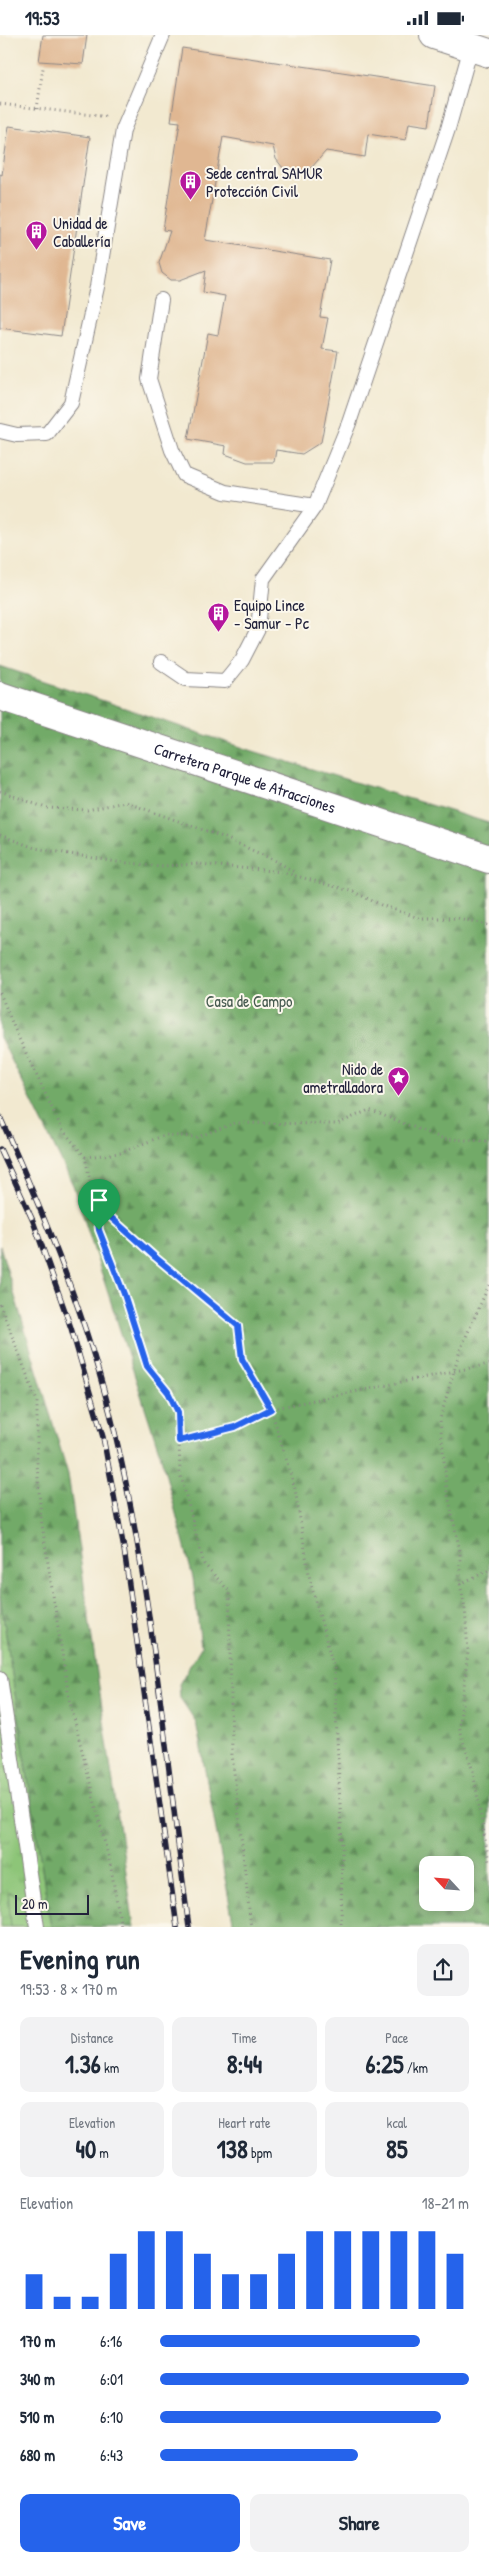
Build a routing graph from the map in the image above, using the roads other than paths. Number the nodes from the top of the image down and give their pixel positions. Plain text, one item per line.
1 (163, 35) edge
2 (434, 35) edge
3 (480, 50) edge
4 (160, 300) dead end
5 (0, 431) edge
6 (315, 506) junction
7 (161, 662) dead end
8 (0, 696) edge
9 (489, 859) edge
10 (0, 1678) edge
11 (2, 1709) edge
12 (37, 1927) edge

1 - 5 lane
2 - 3 street
3 - 6 lane
4 - 6 lane
6 - 7 lane
8 - 9 street, Carretera Parque de Atracciones
10 - 11 lane
11 - 12 lane

